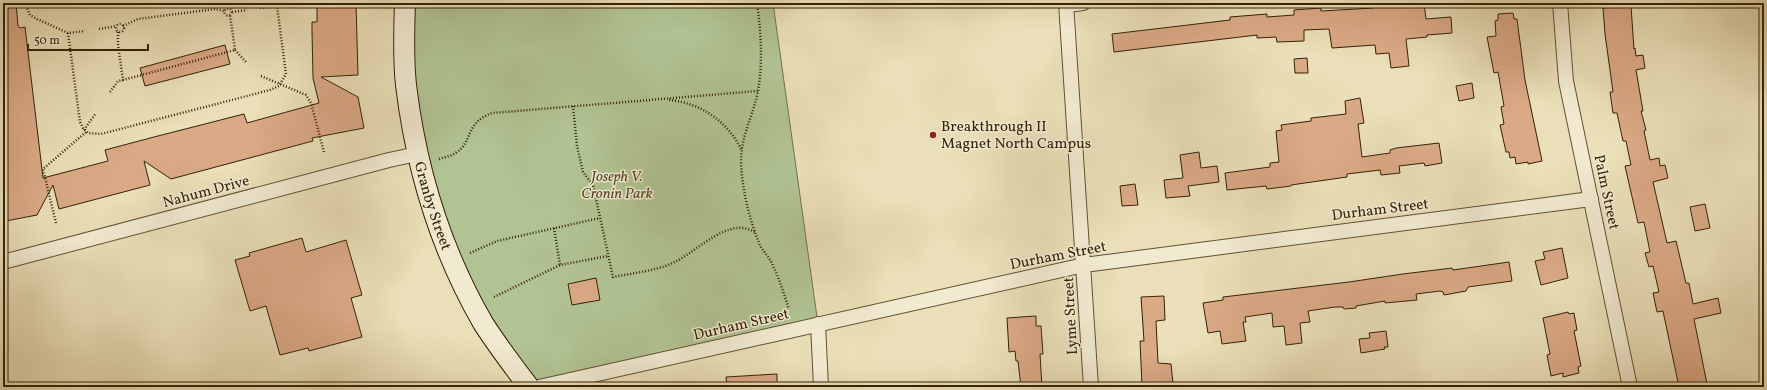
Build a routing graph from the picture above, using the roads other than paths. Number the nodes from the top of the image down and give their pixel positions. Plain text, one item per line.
1 (405, 3) edge
2 (1083, 3) edge
3 (1560, 3) edge
4 (1067, 4) edge
5 (417, 154) junction
6 (1591, 199) junction
7 (3, 262) edge
8 (1084, 265) junction
9 (818, 324) junction
10 (529, 387) edge
11 (539, 387) edge
12 (821, 387) edge
13 (1092, 387) edge
14 (1630, 387) edge

1 - 5 main road, Granby Street
2 - 4 street
3 - 6 street, Palm Street
4 - 8 street, Lyme Street
5 - 7 street, Nahum Drive
5 - 10 main road, Granby Street
6 - 8 street, Durham Street
6 - 14 street, Palm Street
8 - 9 street, Durham Street
8 - 13 street, Lyme Street
9 - 11 street, Durham Street
9 - 12 street

